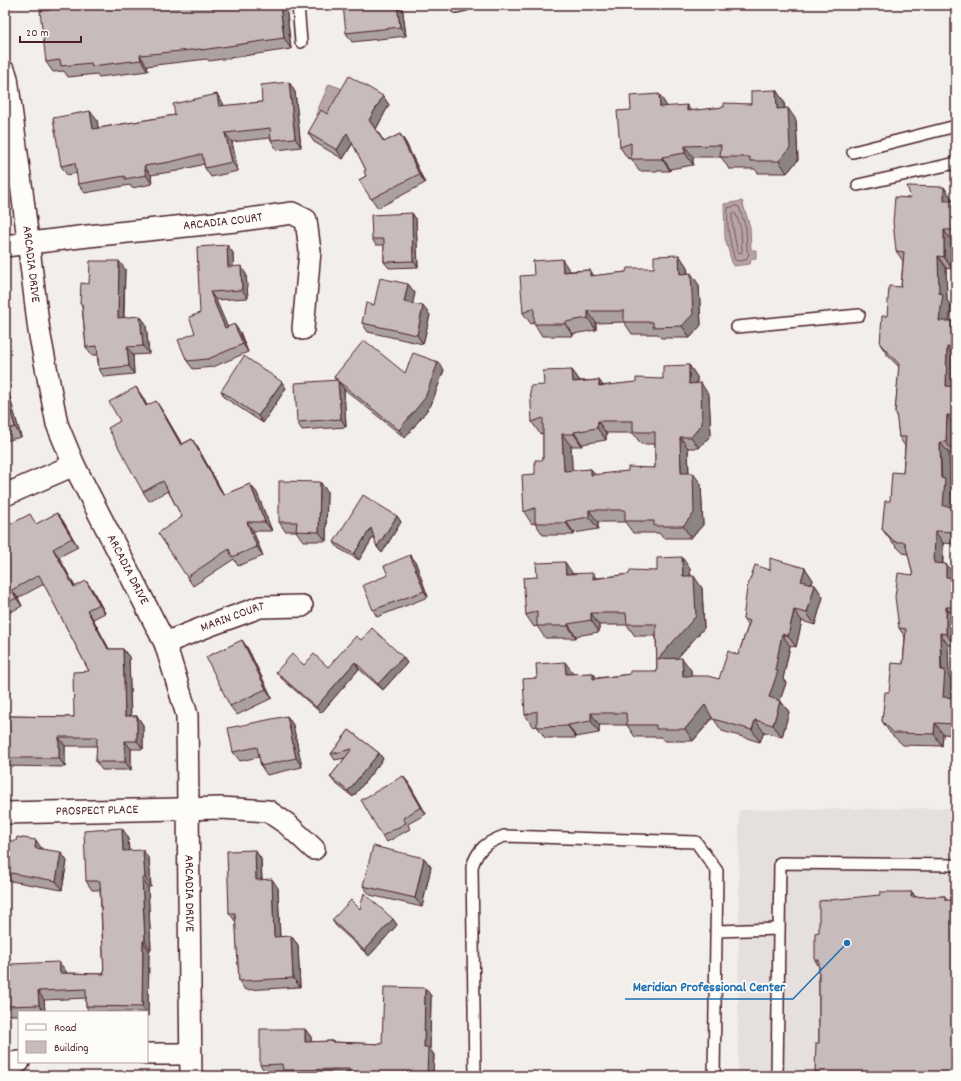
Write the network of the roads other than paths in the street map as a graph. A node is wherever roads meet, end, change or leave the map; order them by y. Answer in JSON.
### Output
{"nodes":[{"id":1,"x":298,"y":5,"type":"edge"},
{"id":2,"x":456,"y":5,"type":"edge"},
{"id":3,"x":465,"y":5,"type":"edge"},
{"id":4,"x":301,"y":42,"type":"dead end"},
{"id":5,"x":5,"y":72,"type":"edge"},
{"id":6,"x":956,"y":126,"type":"edge"},
{"id":7,"x":853,"y":152,"type":"dead end"},
{"id":8,"x":956,"y":163,"type":"edge"},
{"id":9,"x":858,"y":185,"type":"dead end"},
{"id":10,"x":28,"y":243,"type":"junction"},
{"id":11,"x":5,"y":246,"type":"edge"},
{"id":12,"x":859,"y":316,"type":"dead end"},
{"id":13,"x":737,"y":327,"type":"dead end"},
{"id":14,"x":303,"y":329,"type":"dead end"},
{"id":15,"x":74,"y":465,"type":"junction"},
{"id":16,"x":5,"y":495,"type":"edge"},
{"id":17,"x":302,"y":606,"type":"dead end"},
{"id":18,"x":166,"y":643,"type":"junction"},
{"id":19,"x":189,"y":809,"type":"junction"},
{"id":20,"x":5,"y":813,"type":"edge"},
{"id":21,"x":314,"y":849,"type":"dead end"},
{"id":22,"x":956,"y":865,"type":"edge"},
{"id":23,"x":779,"y":929,"type":"junction"},
{"id":24,"x":717,"y":931,"type":"junction"},
{"id":25,"x":148,"y":1054,"type":"edge"},
{"id":26,"x":190,"y":1054,"type":"junction"},
{"id":27,"x":18,"y":1062,"type":"edge"},
{"id":28,"x":5,"y":1064,"type":"edge"},
{"id":29,"x":191,"y":1076,"type":"edge"},
{"id":30,"x":475,"y":1076,"type":"edge"},
{"id":31,"x":714,"y":1076,"type":"edge"},
{"id":32,"x":777,"y":1076,"type":"edge"}],
"edges":[{"from":1,"to":4,"type":"lane"},
{"from":2,"to":3,"type":"lane"},
{"from":5,"to":10,"type":"street","name":"ARCADIA DRIVE"},
{"from":6,"to":7,"type":"lane"},
{"from":8,"to":9,"type":"lane"},
{"from":10,"to":11,"type":"street"},
{"from":10,"to":14,"type":"street","name":"ARCADIA COURT"},
{"from":10,"to":15,"type":"street","name":"ARCADIA DRIVE"},
{"from":12,"to":13,"type":"lane"},
{"from":15,"to":16,"type":"street"},
{"from":15,"to":18,"type":"street","name":"ARCADIA DRIVE"},
{"from":17,"to":18,"type":"street","name":"MARIN COURT"},
{"from":18,"to":19,"type":"street","name":"ARCADIA DRIVE"},
{"from":19,"to":20,"type":"street","name":"PROSPECT PLACE"},
{"from":19,"to":21,"type":"street","name":"PROSPECT PLACE"},
{"from":19,"to":26,"type":"street","name":"ARCADIA DRIVE"},
{"from":22,"to":23,"type":"lane"},
{"from":23,"to":24,"type":"lane"},
{"from":23,"to":32,"type":"lane"},
{"from":24,"to":30,"type":"lane"},
{"from":24,"to":31,"type":"lane"},
{"from":25,"to":26,"type":"street"},
{"from":26,"to":29,"type":"street","name":"ARCADIA DRIVE"},
{"from":27,"to":28,"type":"street"}]}
